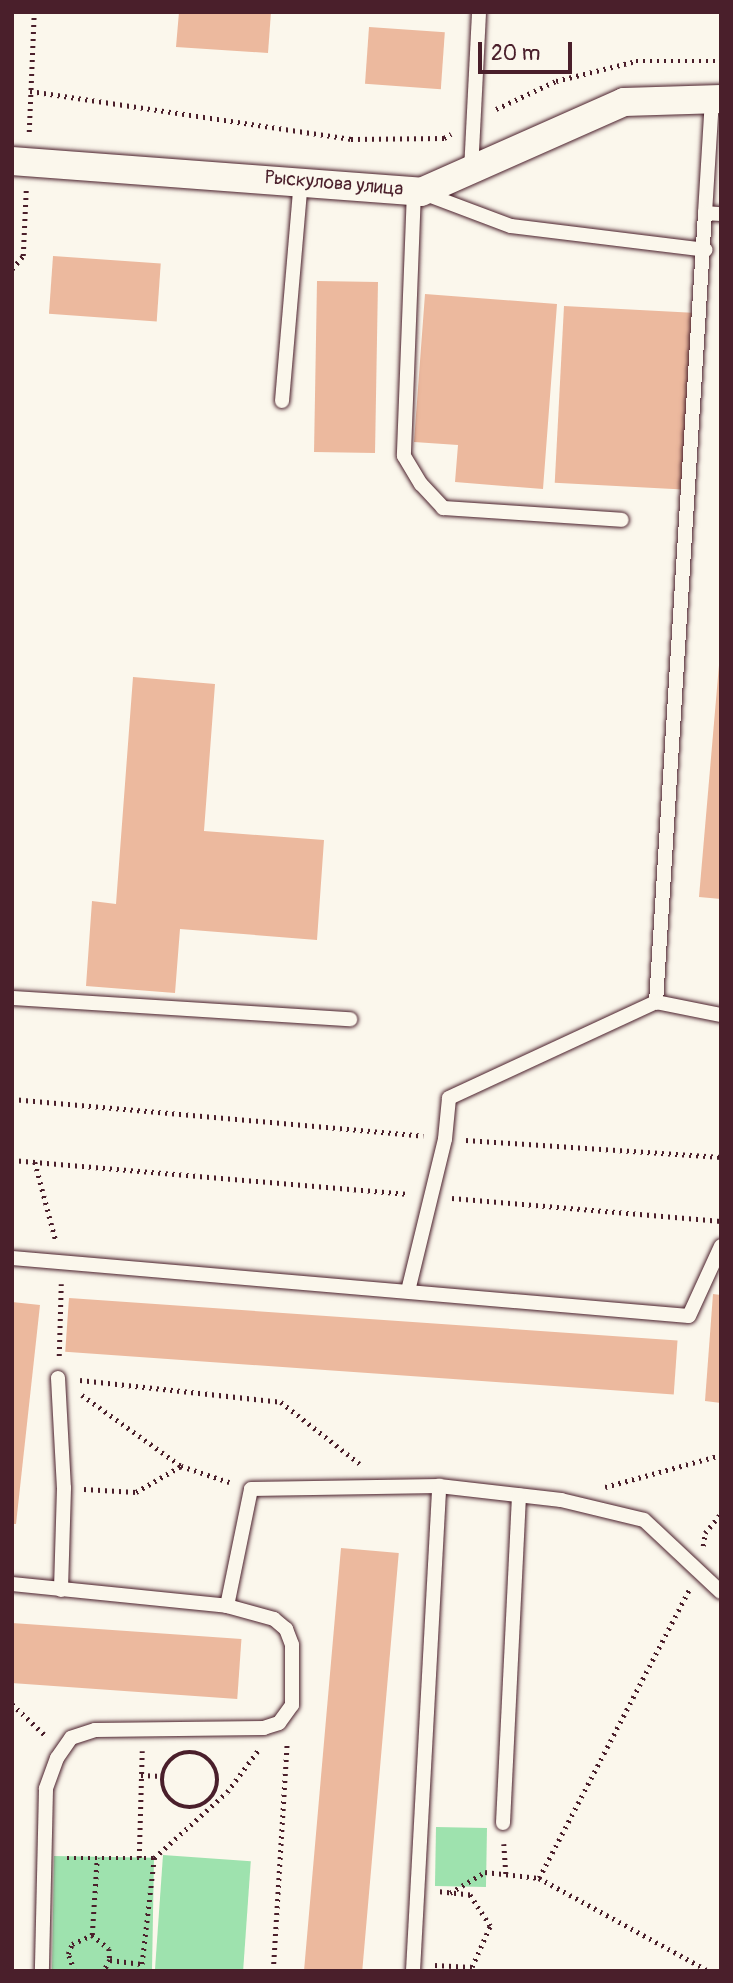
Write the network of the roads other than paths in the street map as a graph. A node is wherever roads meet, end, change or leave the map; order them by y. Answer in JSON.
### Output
{"nodes":[{"id":1,"x":480,"y":12,"type":"edge"},
{"id":2,"x":716,"y":99,"type":"edge"},
{"id":3,"x":12,"y":161,"type":"edge"},
{"id":4,"x":471,"y":171,"type":"junction"},
{"id":5,"x":301,"y":180,"type":"junction"},
{"id":6,"x":418,"y":192,"type":"junction"},
{"id":7,"x":705,"y":213,"type":"junction"},
{"id":8,"x":721,"y":214,"type":"edge"},
{"id":9,"x":706,"y":250,"type":"junction"},
{"id":10,"x":282,"y":401,"type":"dead end"},
{"id":11,"x":622,"y":520,"type":"dead end"},
{"id":12,"x":12,"y":998,"type":"edge"},
{"id":13,"x":656,"y":1002,"type":"junction"},
{"id":14,"x":721,"y":1015,"type":"edge"},
{"id":15,"x":350,"y":1019,"type":"dead end"},
{"id":16,"x":721,"y":1246,"type":"edge"},
{"id":17,"x":12,"y":1258,"type":"edge"},
{"id":18,"x":408,"y":1291,"type":"junction"},
{"id":19,"x":58,"y":1378,"type":"road end"},
{"id":20,"x":439,"y":1486,"type":"junction"},
{"id":21,"x":519,"y":1495,"type":"junction"},
{"id":22,"x":12,"y":1584,"type":"edge"},
{"id":23,"x":61,"y":1590,"type":"junction"},
{"id":24,"x":721,"y":1592,"type":"edge"},
{"id":25,"x":227,"y":1606,"type":"junction"},
{"id":26,"x":503,"y":1823,"type":"road end"},
{"id":27,"x":413,"y":1968,"type":"edge"},
{"id":28,"x":41,"y":1971,"type":"edge"}],
"edges":[{"from":1,"to":4,"type":"lane"},
{"from":2,"to":4,"type":"street","name":"Рыскулова улица"},
{"from":2,"to":7,"type":"lane"},
{"from":3,"to":5,"type":"street","name":"Рыскулова улица"},
{"from":4,"to":6,"type":"street","name":"Рыскулова улица"},
{"from":5,"to":6,"type":"street","name":"Рыскулова улица"},
{"from":5,"to":10,"type":"lane"},
{"from":6,"to":9,"type":"lane"},
{"from":6,"to":11,"type":"lane"},
{"from":7,"to":8,"type":"lane"},
{"from":7,"to":9,"type":"lane"},
{"from":9,"to":13,"type":"lane"},
{"from":12,"to":15,"type":"lane"},
{"from":13,"to":14,"type":"lane"},
{"from":13,"to":18,"type":"lane"},
{"from":16,"to":18,"type":"lane"},
{"from":17,"to":18,"type":"lane"},
{"from":19,"to":23,"type":"lane"},
{"from":20,"to":21,"type":"lane"},
{"from":20,"to":25,"type":"lane"},
{"from":20,"to":27,"type":"lane"},
{"from":21,"to":24,"type":"lane"},
{"from":21,"to":26,"type":"lane"},
{"from":22,"to":23,"type":"lane"},
{"from":23,"to":25,"type":"lane"},
{"from":25,"to":28,"type":"lane"}]}
